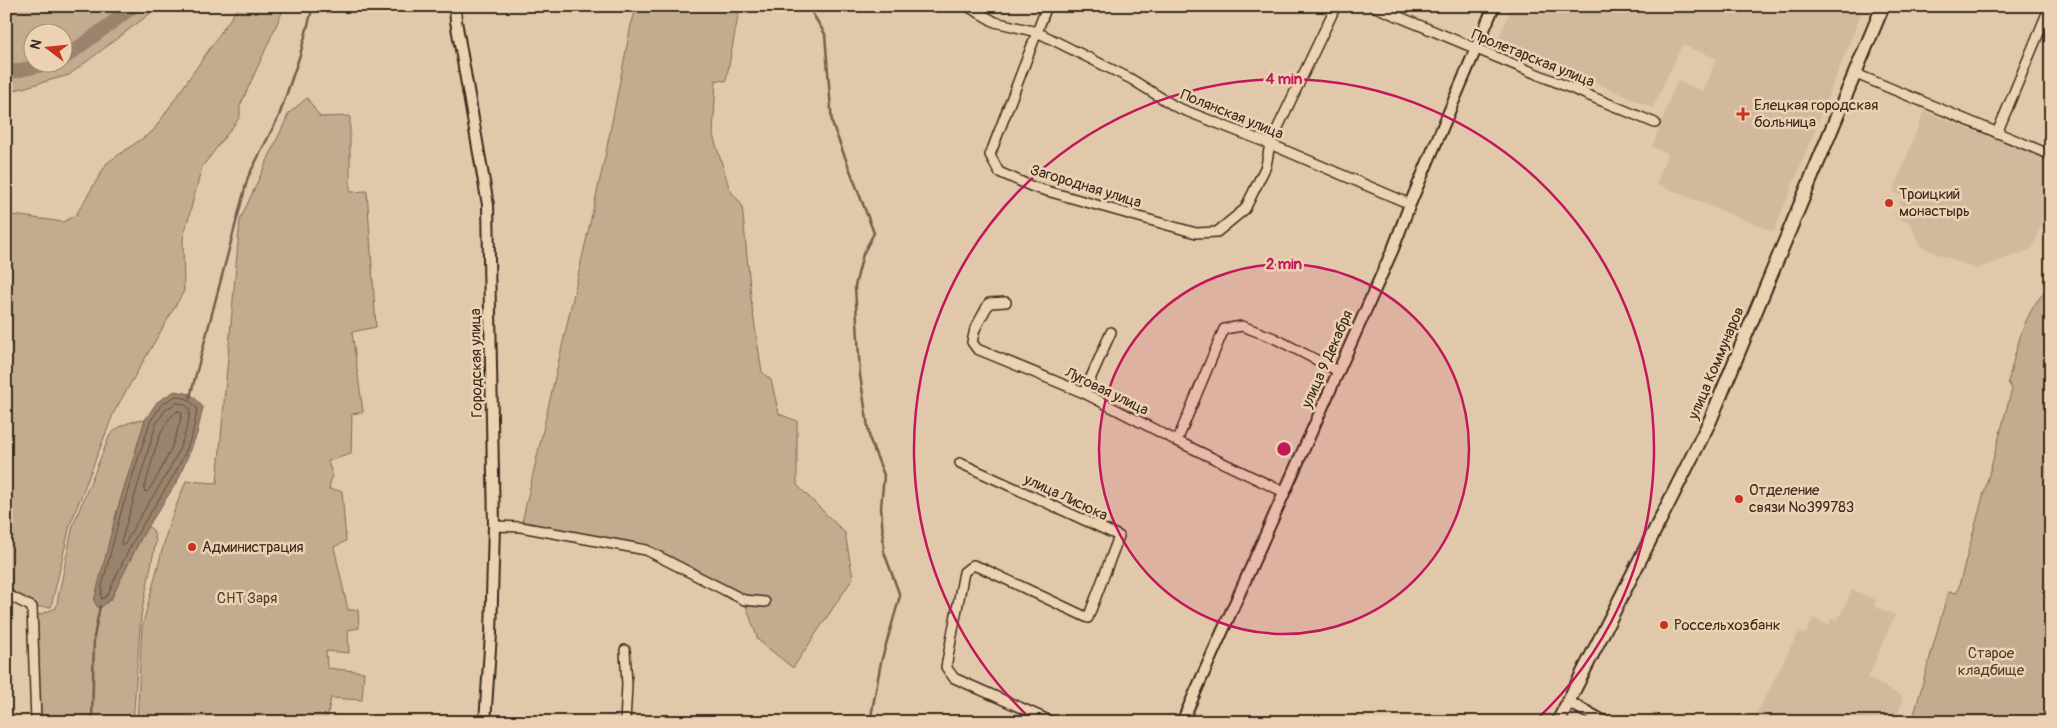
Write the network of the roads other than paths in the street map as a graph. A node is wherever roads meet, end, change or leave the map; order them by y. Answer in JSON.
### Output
{"nodes":[{"id":1,"x":455,"y":6,"type":"edge"},
{"id":2,"x":967,"y":6,"type":"edge"},
{"id":3,"x":1047,"y":6,"type":"edge"},
{"id":4,"x":1336,"y":6,"type":"edge"},
{"id":5,"x":1372,"y":6,"type":"edge"},
{"id":6,"x":1494,"y":6,"type":"edge"},
{"id":7,"x":1883,"y":6,"type":"edge"},
{"id":8,"x":2050,"y":6,"type":"edge"},
{"id":9,"x":1037,"y":32,"type":"junction"},
{"id":10,"x":1475,"y":50,"type":"junction"},
{"id":11,"x":1856,"y":74,"type":"junction"},
{"id":12,"x":1655,"y":123,"type":"dead end"},
{"id":13,"x":1997,"y":134,"type":"junction"},
{"id":14,"x":1270,"y":144,"type":"junction"},
{"id":15,"x":2051,"y":155,"type":"edge"},
{"id":16,"x":1410,"y":204,"type":"junction"},
{"id":17,"x":1006,"y":302,"type":"dead end"},
{"id":18,"x":1111,"y":332,"type":"dead end"},
{"id":19,"x":1338,"y":371,"type":"junction"},
{"id":20,"x":1084,"y":394,"type":"junction"},
{"id":21,"x":1177,"y":442,"type":"junction"},
{"id":22,"x":960,"y":463,"type":"dead end"},
{"id":23,"x":1284,"y":492,"type":"junction"},
{"id":24,"x":494,"y":526,"type":"junction"},
{"id":25,"x":6,"y":594,"type":"edge"},
{"id":26,"x":765,"y":602,"type":"dead end"},
{"id":27,"x":625,"y":650,"type":"dead end"},
{"id":28,"x":1567,"y":701,"type":"junction"},
{"id":29,"x":36,"y":722,"type":"edge"},
{"id":30,"x":485,"y":722,"type":"edge"},
{"id":31,"x":625,"y":722,"type":"edge"},
{"id":32,"x":1053,"y":722,"type":"edge"},
{"id":33,"x":1182,"y":722,"type":"edge"},
{"id":34,"x":1558,"y":722,"type":"edge"},
{"id":35,"x":1605,"y":722,"type":"edge"}],
"edges":[{"from":1,"to":24,"type":"street","name":"Городская улица"},
{"from":2,"to":9,"type":"street","name":"Полянская улица"},
{"from":3,"to":9,"type":"street","name":"Загородная улица"},
{"from":4,"to":14,"type":"street"},
{"from":5,"to":10,"type":"street","name":"Пролетарская улица"},
{"from":6,"to":10,"type":"street","name":"улица 9 Декабря"},
{"from":7,"to":11,"type":"main road","name":"улица Коммунаров"},
{"from":8,"to":13,"type":"street"},
{"from":9,"to":14,"type":"street","name":"Полянская улица"},
{"from":9,"to":14,"type":"street","name":"Загородная улица"},
{"from":10,"to":12,"type":"street","name":"Пролетарская улица"},
{"from":10,"to":16,"type":"street","name":"улица 9 Декабря"},
{"from":11,"to":13,"type":"street"},
{"from":11,"to":28,"type":"main road","name":"улица Коммунаров"},
{"from":13,"to":15,"type":"street"},
{"from":14,"to":16,"type":"street","name":"Полянская улица"},
{"from":16,"to":19,"type":"street","name":"улица 9 Декабря"},
{"from":17,"to":20,"type":"street","name":"Луговая улица"},
{"from":18,"to":20,"type":"street"},
{"from":19,"to":21,"type":"street"},
{"from":19,"to":23,"type":"street","name":"улица 9 Декабря"},
{"from":20,"to":21,"type":"street","name":"Луговая улица"},
{"from":21,"to":23,"type":"street","name":"Луговая улица"},
{"from":22,"to":32,"type":"street","name":"улица Лисюка"},
{"from":23,"to":33,"type":"street","name":"улица 9 Декабря"},
{"from":24,"to":26,"type":"street"},
{"from":24,"to":30,"type":"street","name":"Городская улица"},
{"from":25,"to":29,"type":"street"},
{"from":27,"to":31,"type":"street"},
{"from":28,"to":34,"type":"main road","name":"улица Коммунаров"},
{"from":28,"to":35,"type":"street"}]}
